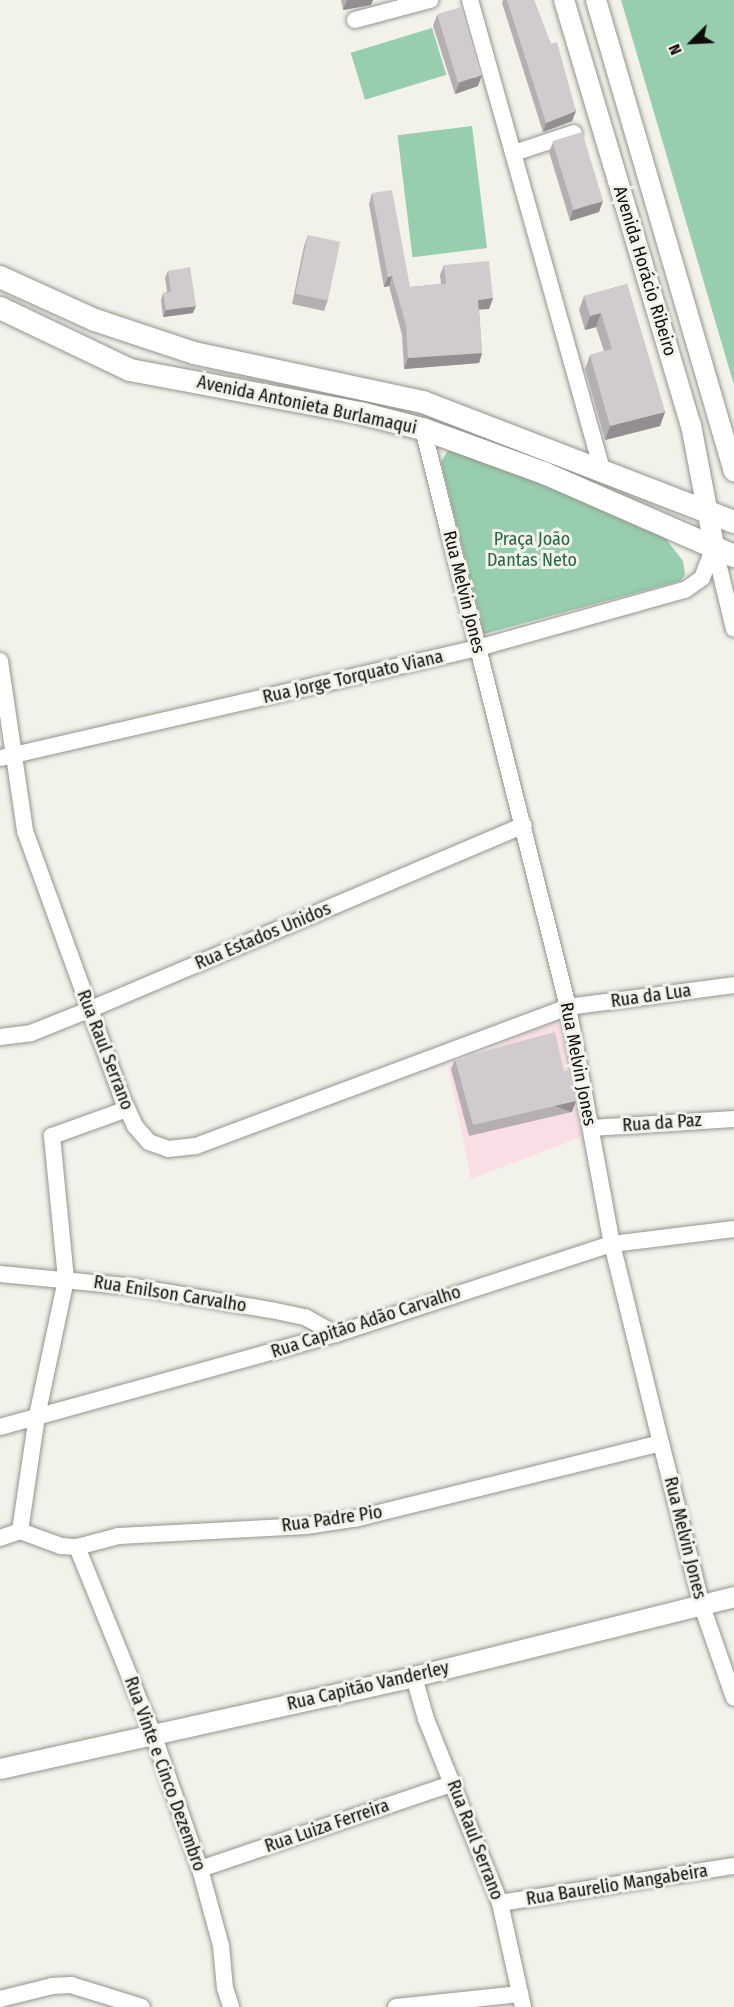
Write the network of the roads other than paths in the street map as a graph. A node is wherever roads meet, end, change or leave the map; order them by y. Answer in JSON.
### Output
{"nodes":[{"id":1,"x":430,"y":0,"type":"edge"},
{"id":2,"x":470,"y":0,"type":"edge"},
{"id":3,"x":564,"y":0,"type":"edge"},
{"id":4,"x":596,"y":0,"type":"edge"},
{"id":5,"x":356,"y":20,"type":"dead end"},
{"id":6,"x":574,"y":134,"type":"edge"},
{"id":7,"x":514,"y":153,"type":"junction"},
{"id":8,"x":0,"y":277,"type":"edge"},
{"id":9,"x":0,"y":308,"type":"edge"},
{"id":10,"x":227,"y":360,"type":"junction"},
{"id":11,"x":278,"y":370,"type":"junction"},
{"id":12,"x":220,"y":387,"type":"junction"},
{"id":13,"x":274,"y":397,"type":"junction"},
{"id":14,"x":423,"y":429,"type":"junction"},
{"id":15,"x":602,"y":469,"type":"junction"},
{"id":16,"x":734,"y":471,"type":"edge"},
{"id":17,"x":705,"y":509,"type":"junction"},
{"id":18,"x":734,"y":522,"type":"edge"},
{"id":19,"x":724,"y":551,"type":"edge"},
{"id":20,"x":734,"y":628,"type":"edge"},
{"id":21,"x":478,"y":648,"type":"junction"},
{"id":22,"x":0,"y":661,"type":"edge"},
{"id":23,"x":6,"y":757,"type":"edge"},
{"id":24,"x":524,"y":825,"type":"junction"},
{"id":25,"x":734,"y":985,"type":"edge"},
{"id":26,"x":568,"y":1007,"type":"junction"},
{"id":27,"x":91,"y":1009,"type":"junction"},
{"id":28,"x":0,"y":1037,"type":"edge"},
{"id":29,"x":127,"y":1108,"type":"junction"},
{"id":30,"x":734,"y":1119,"type":"edge"},
{"id":31,"x":591,"y":1128,"type":"junction"},
{"id":32,"x":734,"y":1229,"type":"edge"},
{"id":33,"x":612,"y":1244,"type":"junction"},
{"id":34,"x":0,"y":1274,"type":"edge"},
{"id":35,"x":66,"y":1279,"type":"junction"},
{"id":36,"x":336,"y":1334,"type":"junction"},
{"id":37,"x":37,"y":1416,"type":"junction"},
{"id":38,"x":0,"y":1427,"type":"edge"},
{"id":39,"x":661,"y":1443,"type":"junction"},
{"id":40,"x":20,"y":1531,"type":"junction"},
{"id":41,"x":0,"y":1538,"type":"edge"},
{"id":42,"x":76,"y":1547,"type":"junction"},
{"id":43,"x":734,"y":1598,"type":"edge"},
{"id":44,"x":702,"y":1605,"type":"junction"},
{"id":45,"x":414,"y":1677,"type":"junction"},
{"id":46,"x":734,"y":1698,"type":"edge"},
{"id":47,"x":153,"y":1734,"type":"junction"},
{"id":48,"x":0,"y":1770,"type":"edge"},
{"id":49,"x":454,"y":1783,"type":"junction"},
{"id":50,"x":734,"y":1866,"type":"edge"},
{"id":51,"x":200,"y":1869,"type":"junction"},
{"id":52,"x":500,"y":1903,"type":"junction"},
{"id":53,"x":0,"y":1999,"type":"edge"},
{"id":54,"x":522,"y":2000,"type":"edge"},
{"id":55,"x":142,"y":2007,"type":"edge"},
{"id":56,"x":231,"y":2007,"type":"edge"},
{"id":57,"x":396,"y":2007,"type":"edge"}],
"edges":[{"from":1,"to":5,"type":"street"},
{"from":2,"to":7,"type":"street"},
{"from":3,"to":17,"type":"street","name":"Avenida Horácio Ribeiro"},
{"from":4,"to":16,"type":"street","name":"Avenida Horácio Ribeiro"},
{"from":6,"to":7,"type":"street"},
{"from":7,"to":15,"type":"street"},
{"from":8,"to":10,"type":"main road","name":"Avenida Antonieta Burlamaqui"},
{"from":9,"to":12,"type":"main road","name":"Avenida Antonieta Burlamaqui"},
{"from":10,"to":11,"type":"main road","name":"Avenida Antonieta Burlamaqui"},
{"from":10,"to":12,"type":"main road"},
{"from":11,"to":13,"type":"main road"},
{"from":11,"to":15,"type":"main road","name":"Avenida Antonieta Burlamaqui"},
{"from":12,"to":13,"type":"main road","name":"Avenida Antonieta Burlamaqui"},
{"from":13,"to":14,"type":"main road","name":"Avenida Antonieta Burlamaqui"},
{"from":14,"to":19,"type":"main road","name":"Avenida Antonieta Burlamaqui"},
{"from":14,"to":21,"type":"street","name":"Rua Melvin Jones"},
{"from":15,"to":17,"type":"main road","name":"Avenida Antonieta Burlamaqui"},
{"from":17,"to":18,"type":"main road","name":"Avenida Antonieta Burlamaqui"},
{"from":17,"to":19,"type":"street","name":"Avenida Horácio Ribeiro"},
{"from":19,"to":20,"type":"street"},
{"from":19,"to":21,"type":"street","name":"Rua Jorge Torquato Viana"},
{"from":21,"to":23,"type":"street","name":"Rua Jorge Torquato Viana"},
{"from":21,"to":24,"type":"street","name":"Rua Melvin Jones"},
{"from":22,"to":23,"type":"street","name":"Rua Raul Serrano"},
{"from":23,"to":27,"type":"street","name":"Rua Raul Serrano"},
{"from":24,"to":26,"type":"street","name":"Rua Melvin Jones"},
{"from":24,"to":27,"type":"street","name":"Rua Estados Unidos"},
{"from":25,"to":26,"type":"street","name":"Rua da Lua"},
{"from":26,"to":29,"type":"street","name":"Rua Raul Serrano"},
{"from":26,"to":31,"type":"street","name":"Rua Melvin Jones"},
{"from":27,"to":28,"type":"street","name":"Rua Estados Unidos"},
{"from":27,"to":29,"type":"street","name":"Rua Raul Serrano"},
{"from":29,"to":35,"type":"street"},
{"from":30,"to":31,"type":"street","name":"Rua da Paz"},
{"from":31,"to":33,"type":"street","name":"Rua Melvin Jones"},
{"from":32,"to":33,"type":"street","name":"Rua Capitão Adão Carvalho"},
{"from":33,"to":36,"type":"street","name":"Rua Capitão Adão Carvalho"},
{"from":33,"to":39,"type":"street","name":"Rua Melvin Jones"},
{"from":34,"to":35,"type":"street","name":"Rua Enilson Carvalho"},
{"from":35,"to":36,"type":"street","name":"Rua Enilson Carvalho"},
{"from":35,"to":37,"type":"street"},
{"from":36,"to":37,"type":"street","name":"Rua Capitão Adão Carvalho"},
{"from":37,"to":38,"type":"street","name":"Rua Capitão Adão Carvalho"},
{"from":37,"to":40,"type":"street"},
{"from":39,"to":42,"type":"street","name":"Rua Padre Pio"},
{"from":39,"to":44,"type":"street","name":"Rua Melvin Jones"},
{"from":40,"to":41,"type":"street"},
{"from":40,"to":42,"type":"street","name":"Rua Padre Pio"},
{"from":42,"to":47,"type":"street","name":"Rua Vinte e Cinco Dezembro"},
{"from":43,"to":44,"type":"street","name":"Rua Capitão Vanderley"},
{"from":44,"to":45,"type":"street","name":"Rua Capitão Vanderley"},
{"from":44,"to":46,"type":"street","name":"Rua Melvin Jones"},
{"from":45,"to":47,"type":"street","name":"Rua Capitão Vanderley"},
{"from":45,"to":49,"type":"street","name":"Rua Raul Serrano"},
{"from":47,"to":48,"type":"street","name":"Rua Capitão Vanderley"},
{"from":47,"to":51,"type":"street","name":"Rua Vinte e Cinco Dezembro"},
{"from":49,"to":51,"type":"street","name":"Rua Luiza Ferreira"},
{"from":49,"to":52,"type":"street","name":"Rua Raul Serrano"},
{"from":50,"to":52,"type":"street","name":"Rua Baurelio Mangabeira"},
{"from":51,"to":56,"type":"street","name":"Rua Vinte e Cinco Dezembro"},
{"from":52,"to":54,"type":"street","name":"Rua Raul Serrano"},
{"from":53,"to":55,"type":"street"},
{"from":54,"to":57,"type":"street"}]}
